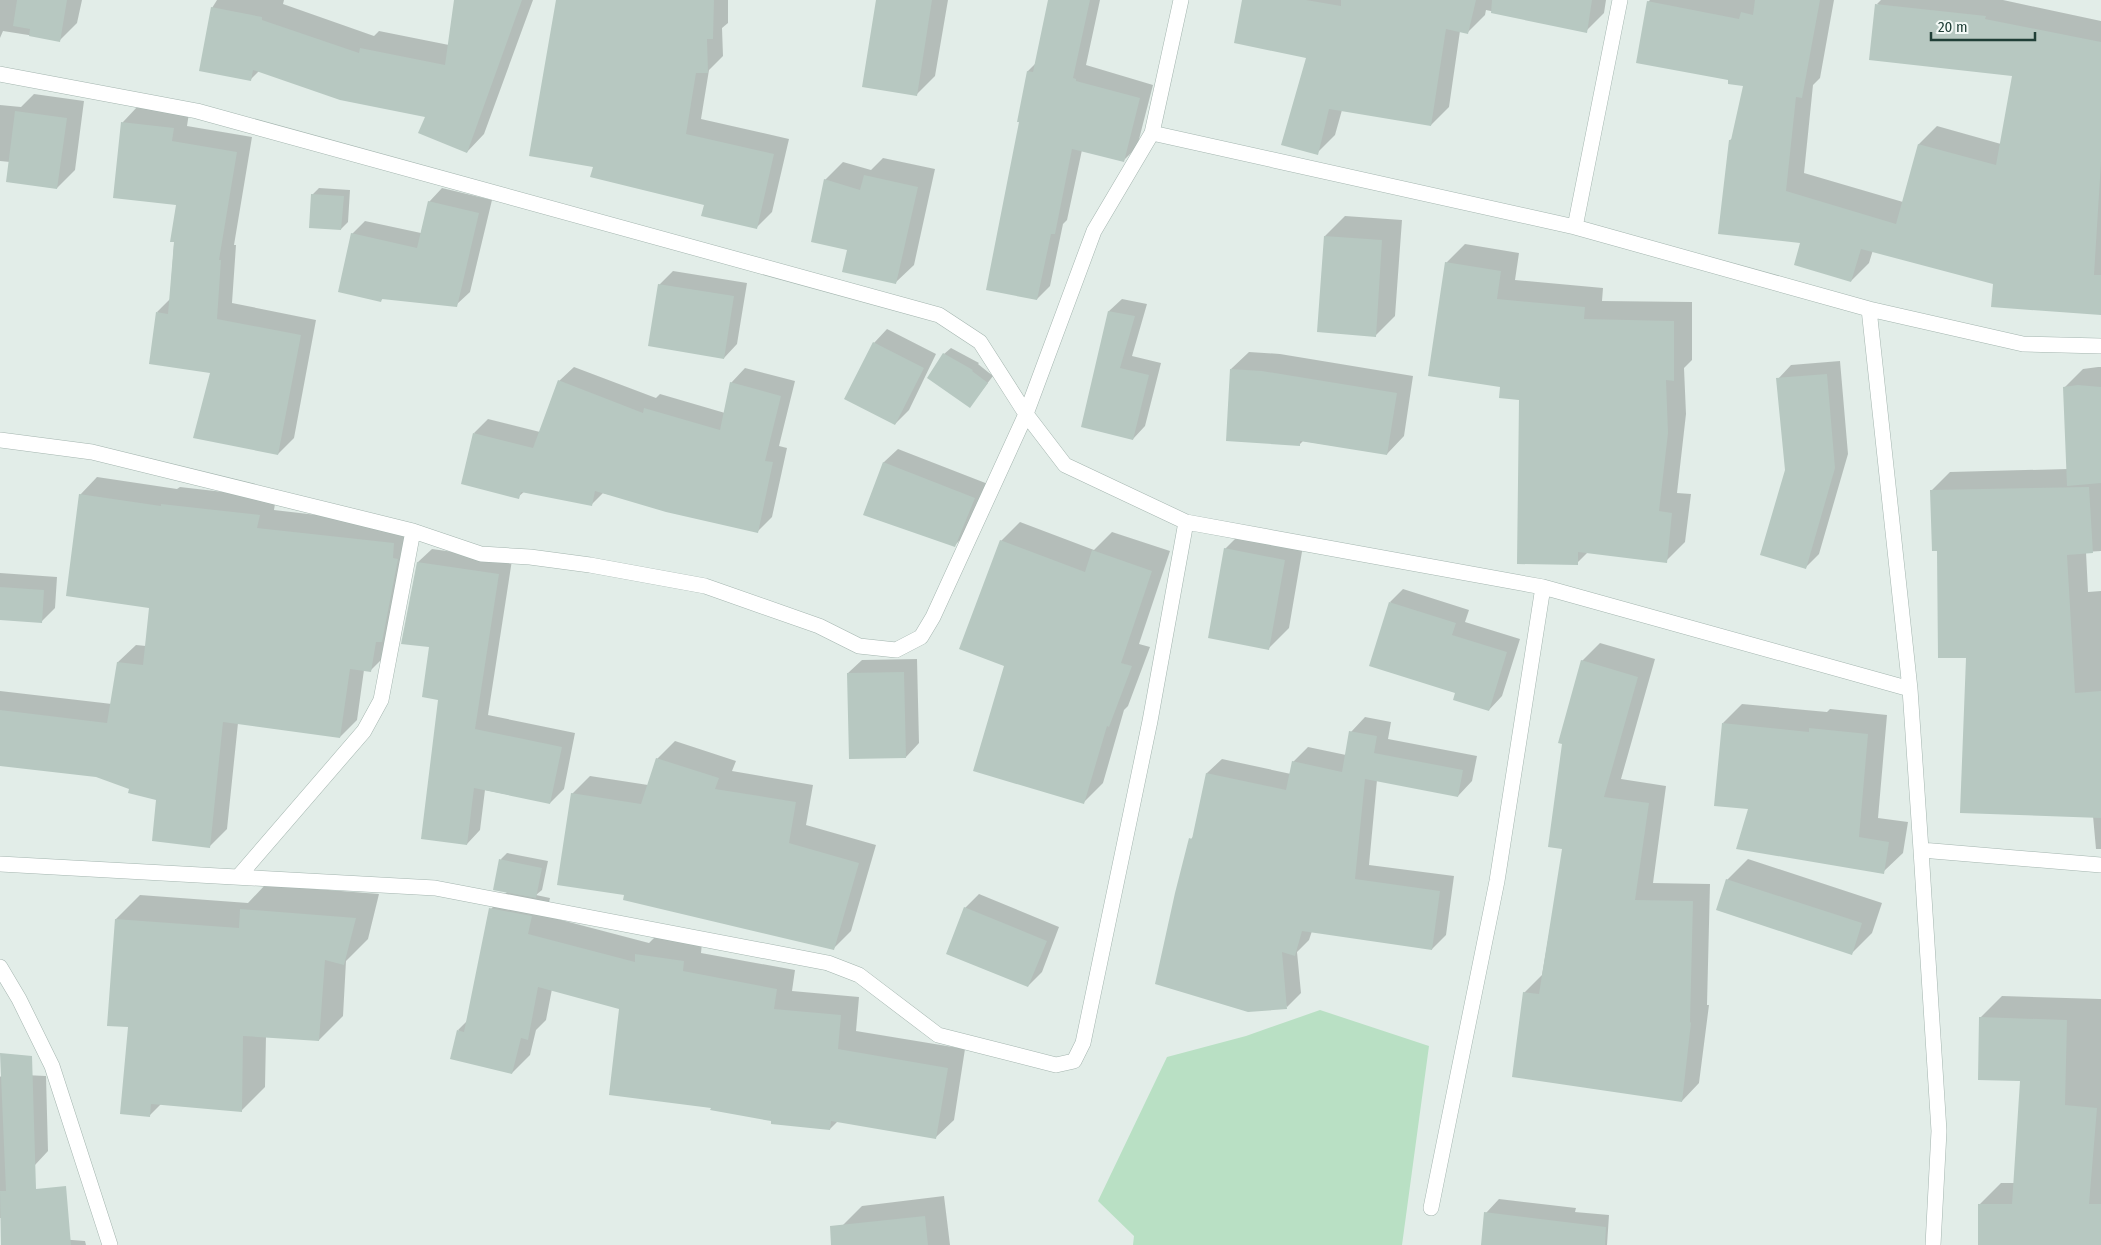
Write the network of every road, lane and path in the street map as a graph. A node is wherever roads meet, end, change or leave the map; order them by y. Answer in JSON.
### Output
{"nodes":[{"id":1,"x":1181,"y":0,"type":"edge"},
{"id":2,"x":1620,"y":0,"type":"edge"},
{"id":3,"x":0,"y":74,"type":"edge"},
{"id":4,"x":1152,"y":133,"type":"junction"},
{"id":5,"x":1575,"y":227,"type":"junction"},
{"id":6,"x":1869,"y":308,"type":"junction"},
{"id":7,"x":2101,"y":346,"type":"edge"},
{"id":8,"x":1026,"y":414,"type":"junction"},
{"id":9,"x":0,"y":440,"type":"edge"},
{"id":10,"x":1186,"y":522,"type":"junction"},
{"id":11,"x":413,"y":531,"type":"junction"},
{"id":12,"x":1543,"y":587,"type":"junction"},
{"id":13,"x":1910,"y":689,"type":"junction"},
{"id":14,"x":1921,"y":850,"type":"junction"},
{"id":15,"x":0,"y":864,"type":"edge"},
{"id":16,"x":2101,"y":865,"type":"edge"},
{"id":17,"x":239,"y":876,"type":"junction"},
{"id":18,"x":0,"y":967,"type":"edge"},
{"id":19,"x":1431,"y":1208,"type":"dead end"},
{"id":20,"x":110,"y":1245,"type":"edge"},
{"id":21,"x":1933,"y":1245,"type":"edge"}],
"edges":[{"from":1,"to":4,"type":"street"},
{"from":2,"to":5,"type":"street"},
{"from":3,"to":8,"type":"street"},
{"from":4,"to":5,"type":"street"},
{"from":4,"to":8,"type":"street"},
{"from":5,"to":6,"type":"street"},
{"from":6,"to":7,"type":"street"},
{"from":6,"to":13,"type":"street"},
{"from":8,"to":10,"type":"street"},
{"from":8,"to":11,"type":"street"},
{"from":9,"to":11,"type":"street"},
{"from":10,"to":12,"type":"street"},
{"from":10,"to":17,"type":"street"},
{"from":11,"to":17,"type":"street"},
{"from":12,"to":13,"type":"street"},
{"from":12,"to":19,"type":"street"},
{"from":13,"to":14,"type":"street"},
{"from":14,"to":16,"type":"street"},
{"from":14,"to":21,"type":"street"},
{"from":15,"to":17,"type":"street"},
{"from":18,"to":20,"type":"street"}]}
